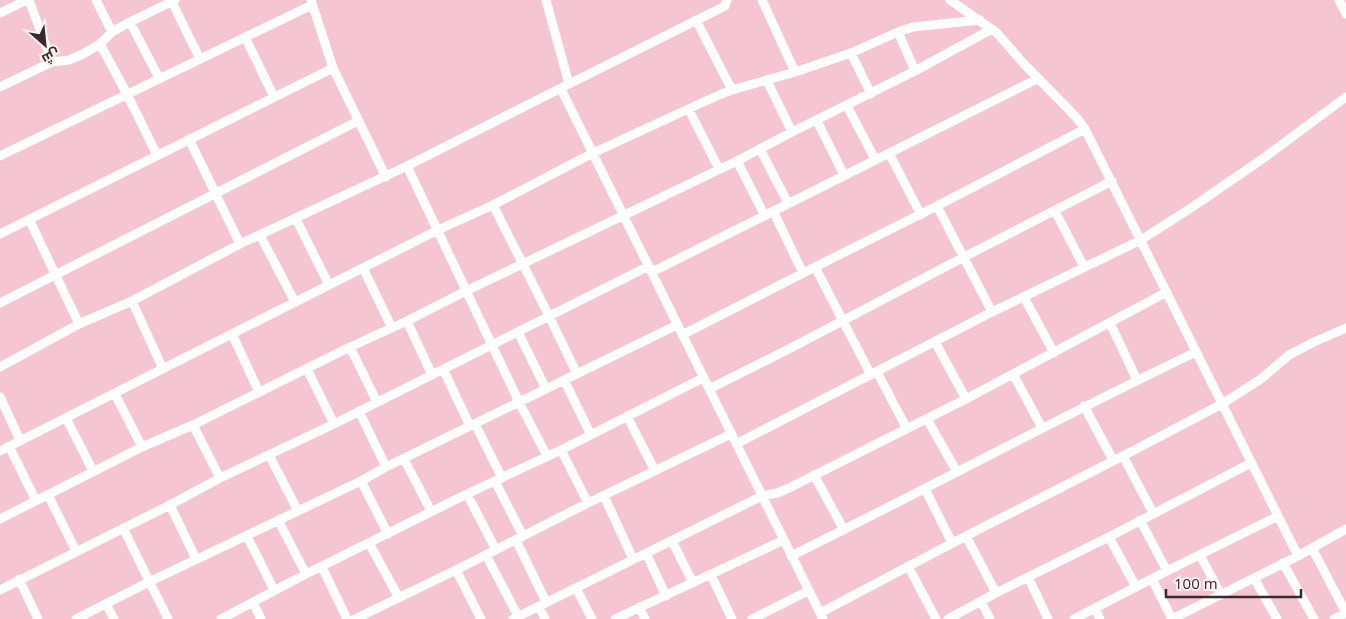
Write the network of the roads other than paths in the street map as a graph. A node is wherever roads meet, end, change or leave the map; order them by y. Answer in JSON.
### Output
{"nodes":[{"id":1,"x":28,"y":0,"type":"edge"},
{"id":2,"x":96,"y":0,"type":"edge"},
{"id":3,"x":546,"y":0,"type":"edge"},
{"id":4,"x":737,"y":0,"type":"edge"},
{"id":5,"x":762,"y":0,"type":"edge"},
{"id":6,"x":950,"y":0,"type":"edge"},
{"id":7,"x":1339,"y":0,"type":"edge"},
{"id":8,"x":174,"y":1,"type":"edge"},
{"id":9,"x":311,"y":2,"type":"edge"},
{"id":10,"x":726,"y":3,"type":"edge"},
{"id":11,"x":0,"y":13,"type":"edge"},
{"id":12,"x":1346,"y":14,"type":"edge"},
{"id":13,"x":696,"y":20,"type":"junction"},
{"id":14,"x":980,"y":20,"type":"junction"},
{"id":15,"x":130,"y":22,"type":"junction"},
{"id":16,"x":992,"y":29,"type":"junction"},
{"id":17,"x":112,"y":32,"type":"junction"},
{"id":18,"x":898,"y":32,"type":"junction"},
{"id":19,"x":245,"y":37,"type":"junction"},
{"id":20,"x":100,"y":44,"type":"junction"},
{"id":21,"x":851,"y":52,"type":"junction"},
{"id":22,"x":200,"y":59,"type":"junction"},
{"id":23,"x":52,"y":62,"type":"junction"},
{"id":24,"x":332,"y":68,"type":"junction"},
{"id":25,"x":916,"y":71,"type":"junction"},
{"id":26,"x":795,"y":72,"type":"junction"},
{"id":27,"x":159,"y":78,"type":"junction"},
{"id":28,"x":1037,"y":79,"type":"junction"},
{"id":29,"x":767,"y":81,"type":"junction"},
{"id":30,"x":565,"y":86,"type":"junction"},
{"id":31,"x":0,"y":87,"type":"edge"},
{"id":32,"x":732,"y":90,"type":"junction"},
{"id":33,"x":128,"y":94,"type":"junction"},
{"id":34,"x":870,"y":94,"type":"junction"},
{"id":35,"x":274,"y":97,"type":"junction"},
{"id":36,"x":1346,"y":97,"type":"edge"},
{"id":37,"x":847,"y":106,"type":"junction"},
{"id":38,"x":689,"y":110,"type":"junction"},
{"id":39,"x":817,"y":120,"type":"junction"},
{"id":40,"x":358,"y":121,"type":"junction"},
{"id":41,"x":1085,"y":129,"type":"junction"},
{"id":42,"x":792,"y":132,"type":"junction"},
{"id":43,"x":189,"y":139,"type":"junction"},
{"id":44,"x":760,"y":149,"type":"junction"},
{"id":45,"x":593,"y":153,"type":"junction"},
{"id":46,"x":889,"y":153,"type":"junction"},
{"id":47,"x":157,"y":155,"type":"junction"},
{"id":48,"x":0,"y":156,"type":"edge"},
{"id":49,"x":875,"y":160,"type":"junction"},
{"id":50,"x":737,"y":162,"type":"junction"},
{"id":51,"x":407,"y":166,"type":"junction"},
{"id":52,"x":718,"y":169,"type":"junction"},
{"id":53,"x":844,"y":175,"type":"junction"},
{"id":54,"x":386,"y":177,"type":"junction"},
{"id":55,"x":1112,"y":181,"type":"junction"},
{"id":56,"x":215,"y":193,"type":"junction"},
{"id":57,"x":788,"y":203,"type":"junction"},
{"id":58,"x":492,"y":205,"type":"junction"},
{"id":59,"x":937,"y":206,"type":"junction"},
{"id":60,"x":1055,"y":211,"type":"junction"},
{"id":61,"x":769,"y":213,"type":"junction"},
{"id":62,"x":623,"y":215,"type":"junction"},
{"id":63,"x":921,"y":215,"type":"junction"},
{"id":64,"x":29,"y":219,"type":"junction"},
{"id":65,"x":296,"y":219,"type":"junction"},
{"id":66,"x":438,"y":230,"type":"junction"},
{"id":67,"x":0,"y":234,"type":"edge"},
{"id":68,"x":260,"y":235,"type":"junction"},
{"id":69,"x":1141,"y":240,"type":"junction"},
{"id":70,"x":240,"y":244,"type":"junction"},
{"id":71,"x":964,"y":257,"type":"junction"},
{"id":72,"x":523,"y":264,"type":"junction"},
{"id":73,"x":815,"y":266,"type":"junction"},
{"id":74,"x":1084,"y":267,"type":"junction"},
{"id":75,"x":363,"y":268,"type":"junction"},
{"id":76,"x":651,"y":269,"type":"junction"},
{"id":77,"x":803,"y":273,"type":"junction"},
{"id":78,"x":56,"y":275,"type":"junction"},
{"id":79,"x":329,"y":285,"type":"junction"},
{"id":80,"x":466,"y":291,"type":"junction"},
{"id":81,"x":1167,"y":292,"type":"junction"},
{"id":82,"x":1024,"y":296,"type":"junction"},
{"id":83,"x":132,"y":301,"type":"junction"},
{"id":84,"x":0,"y":302,"type":"edge"},
{"id":85,"x":295,"y":302,"type":"junction"},
{"id":86,"x":992,"y":312,"type":"junction"},
{"id":87,"x":549,"y":316,"type":"junction"},
{"id":88,"x":843,"y":320,"type":"junction"},
{"id":89,"x":407,"y":321,"type":"junction"},
{"id":90,"x":1110,"y":323,"type":"junction"},
{"id":91,"x":79,"y":324,"type":"junction"},
{"id":92,"x":678,"y":325,"type":"junction"},
{"id":93,"x":392,"y":328,"type":"junction"},
{"id":94,"x":1346,"y":328,"type":"edge"},
{"id":95,"x":518,"y":332,"type":"junction"},
{"id":96,"x":232,"y":334,"type":"junction"},
{"id":97,"x":682,"y":335,"type":"junction"},
{"id":98,"x":935,"y":342,"type":"junction"},
{"id":99,"x":492,"y":344,"type":"junction"},
{"id":100,"x":350,"y":347,"type":"junction"},
{"id":101,"x":1054,"y":352,"type":"junction"},
{"id":102,"x":1196,"y":352,"type":"junction"},
{"id":103,"x":0,"y":367,"type":"edge"},
{"id":104,"x":163,"y":369,"type":"junction"},
{"id":105,"x":307,"y":369,"type":"junction"},
{"id":106,"x":443,"y":369,"type":"junction"},
{"id":107,"x":577,"y":374,"type":"junction"},
{"id":108,"x":874,"y":374,"type":"junction"},
{"id":109,"x":1013,"y":374,"type":"junction"},
{"id":110,"x":432,"y":375,"type":"junction"},
{"id":111,"x":703,"y":378,"type":"junction"},
{"id":112,"x":564,"y":380,"type":"junction"},
{"id":113,"x":1137,"y":380,"type":"junction"},
{"id":114,"x":546,"y":389,"type":"junction"},
{"id":115,"x":709,"y":389,"type":"junction"},
{"id":116,"x":259,"y":392,"type":"junction"},
{"id":117,"x":115,"y":394,"type":"junction"},
{"id":118,"x":0,"y":397,"type":"edge"},
{"id":119,"x":966,"y":399,"type":"junction"},
{"id":120,"x":377,"y":402,"type":"junction"},
{"id":121,"x":519,"y":402,"type":"junction"},
{"id":122,"x":1222,"y":404,"type":"junction"},
{"id":123,"x":1084,"y":406,"type":"junction"},
{"id":124,"x":359,"y":411,"type":"junction"},
{"id":125,"x":627,"y":416,"type":"junction"},
{"id":126,"x":66,"y":418,"type":"junction"},
{"id":127,"x":927,"y":419,"type":"junction"},
{"id":128,"x":334,"y":424,"type":"junction"},
{"id":129,"x":193,"y":425,"type":"junction"},
{"id":130,"x":473,"y":425,"type":"junction"},
{"id":131,"x":1042,"y":428,"type":"junction"},
{"id":132,"x":907,"y":429,"type":"junction"},
{"id":133,"x":731,"y":434,"type":"junction"},
{"id":134,"x":591,"y":435,"type":"junction"},
{"id":135,"x":20,"y":440,"type":"junction"},
{"id":136,"x":736,"y":444,"type":"junction"},
{"id":137,"x":9,"y":446,"type":"junction"},
{"id":138,"x":142,"y":447,"type":"junction"},
{"id":139,"x":0,"y":450,"type":"edge"},
{"id":140,"x":561,"y":450,"type":"junction"},
{"id":141,"x":269,"y":455,"type":"junction"},
{"id":142,"x":547,"y":456,"type":"junction"},
{"id":143,"x":1123,"y":456,"type":"junction"},
{"id":144,"x":404,"y":459,"type":"junction"},
{"id":145,"x":1113,"y":460,"type":"junction"},
{"id":146,"x":1251,"y":463,"type":"junction"},
{"id":147,"x":386,"y":467,"type":"junction"},
{"id":148,"x":93,"y":471,"type":"junction"},
{"id":149,"x":655,"y":471,"type":"junction"},
{"id":150,"x":957,"y":472,"type":"junction"},
{"id":151,"x":814,"y":475,"type":"junction"},
{"id":152,"x":220,"y":478,"type":"junction"},
{"id":153,"x":498,"y":480,"type":"junction"},
{"id":154,"x":361,"y":481,"type":"junction"},
{"id":155,"x":925,"y":489,"type":"junction"},
{"id":156,"x":467,"y":494,"type":"junction"},
{"id":157,"x":48,"y":495,"type":"junction"},
{"id":158,"x":604,"y":496,"type":"junction"},
{"id":159,"x":762,"y":496,"type":"junction"},
{"id":160,"x":36,"y":501,"type":"junction"},
{"id":161,"x":588,"y":503,"type":"junction"},
{"id":162,"x":170,"y":505,"type":"junction"},
{"id":163,"x":298,"y":511,"type":"junction"},
{"id":164,"x":431,"y":512,"type":"junction"},
{"id":165,"x":1152,"y":513,"type":"junction"},
{"id":166,"x":1278,"y":516,"type":"junction"},
{"id":167,"x":0,"y":519,"type":"edge"},
{"id":168,"x":278,"y":520,"type":"junction"},
{"id":169,"x":1140,"y":520,"type":"junction"},
{"id":170,"x":123,"y":528,"type":"junction"},
{"id":171,"x":1346,"y":529,"type":"edge"},
{"id":172,"x":844,"y":530,"type":"junction"},
{"id":173,"x":388,"y":534,"type":"junction"},
{"id":174,"x":247,"y":536,"type":"junction"},
{"id":175,"x":966,"y":536,"type":"junction"},
{"id":176,"x":1109,"y":537,"type":"junction"},
{"id":177,"x":519,"y":538,"type":"junction"},
{"id":178,"x":784,"y":540,"type":"junction"},
{"id":179,"x":672,"y":541,"type":"junction"},
{"id":180,"x":369,"y":543,"type":"junction"},
{"id":181,"x":952,"y":543,"type":"junction"},
{"id":182,"x":1312,"y":548,"type":"junction"},
{"id":183,"x":496,"y":550,"type":"junction"},
{"id":184,"x":76,"y":551,"type":"junction"},
{"id":185,"x":646,"y":553,"type":"junction"},
{"id":186,"x":486,"y":555,"type":"junction"},
{"id":187,"x":1200,"y":555,"type":"junction"},
{"id":188,"x":791,"y":556,"type":"junction"},
{"id":189,"x":1298,"y":556,"type":"junction"},
{"id":190,"x":196,"y":559,"type":"junction"},
{"id":191,"x":633,"y":559,"type":"junction"},
{"id":192,"x":1284,"y":563,"type":"junction"},
{"id":193,"x":908,"y":566,"type":"junction"},
{"id":194,"x":322,"y":567,"type":"junction"},
{"id":195,"x":456,"y":570,"type":"junction"},
{"id":196,"x":1168,"y":571,"type":"junction"},
{"id":197,"x":306,"y":574,"type":"junction"},
{"id":198,"x":711,"y":575,"type":"junction"},
{"id":199,"x":1028,"y":577,"type":"junction"},
{"id":200,"x":1254,"y":578,"type":"junction"},
{"id":201,"x":19,"y":579,"type":"junction"},
{"id":202,"x":1152,"y":579,"type":"junction"},
{"id":203,"x":149,"y":582,"type":"junction"},
{"id":204,"x":693,"y":583,"type":"junction"},
{"id":205,"x":1136,"y":587,"type":"junction"},
{"id":206,"x":576,"y":588,"type":"junction"},
{"id":207,"x":0,"y":590,"type":"edge"},
{"id":208,"x":274,"y":590,"type":"junction"},
{"id":209,"x":808,"y":591,"type":"junction"},
{"id":210,"x":996,"y":593,"type":"junction"},
{"id":211,"x":1221,"y":595,"type":"junction"},
{"id":212,"x":666,"y":596,"type":"junction"},
{"id":213,"x":399,"y":598,"type":"junction"},
{"id":214,"x":981,"y":601,"type":"junction"},
{"id":215,"x":253,"y":602,"type":"junction"},
{"id":216,"x":106,"y":604,"type":"junction"},
{"id":217,"x":543,"y":604,"type":"junction"},
{"id":218,"x":639,"y":607,"type":"junction"},
{"id":219,"x":1095,"y":608,"type":"junction"},
{"id":220,"x":821,"y":616,"type":"edge"},
{"id":221,"x":224,"y":618,"type":"edge"},
{"id":222,"x":515,"y":618,"type":"edge"},
{"id":223,"x":38,"y":619,"type":"edge"},
{"id":224,"x":76,"y":619,"type":"edge"},
{"id":225,"x":114,"y":619,"type":"edge"},
{"id":226,"x":168,"y":619,"type":"edge"},
{"id":227,"x":261,"y":619,"type":"edge"},
{"id":228,"x":347,"y":619,"type":"edge"},
{"id":229,"x":355,"y":619,"type":"edge"},
{"id":230,"x":481,"y":619,"type":"edge"},
{"id":231,"x":545,"y":619,"type":"edge"},
{"id":232,"x":592,"y":619,"type":"edge"},
{"id":233,"x":615,"y":619,"type":"edge"},
{"id":234,"x":645,"y":619,"type":"edge"},
{"id":235,"x":732,"y":619,"type":"edge"},
{"id":236,"x":752,"y":619,"type":"edge"},
{"id":237,"x":936,"y":619,"type":"edge"},
{"id":238,"x":948,"y":619,"type":"edge"},
{"id":239,"x":990,"y":619,"type":"edge"},
{"id":240,"x":1048,"y":619,"type":"edge"},
{"id":241,"x":1074,"y":619,"type":"edge"},
{"id":242,"x":1100,"y":619,"type":"edge"},
{"id":243,"x":1172,"y":619,"type":"edge"},
{"id":244,"x":1277,"y":619,"type":"edge"},
{"id":245,"x":1314,"y":619,"type":"edge"},
{"id":246,"x":1334,"y":619,"type":"edge"}],
"edges":[{"from":1,"to":11,"type":"street"},
{"from":1,"to":23,"type":"street"},
{"from":2,"to":17,"type":"street"},
{"from":3,"to":30,"type":"street"},
{"from":4,"to":10,"type":"street"},
{"from":5,"to":26,"type":"street"},
{"from":6,"to":14,"type":"street"},
{"from":7,"to":12,"type":"street"},
{"from":8,"to":15,"type":"street"},
{"from":8,"to":22,"type":"street"},
{"from":9,"to":19,"type":"street"},
{"from":9,"to":24,"type":"street"},
{"from":10,"to":13,"type":"street"},
{"from":13,"to":30,"type":"street"},
{"from":13,"to":32,"type":"street"},
{"from":14,"to":16,"type":"street"},
{"from":14,"to":18,"type":"street"},
{"from":15,"to":17,"type":"street"},
{"from":15,"to":27,"type":"street"},
{"from":16,"to":25,"type":"street"},
{"from":16,"to":28,"type":"street"},
{"from":17,"to":20,"type":"street"},
{"from":18,"to":21,"type":"street"},
{"from":18,"to":25,"type":"street"},
{"from":19,"to":22,"type":"street"},
{"from":19,"to":35,"type":"street"},
{"from":20,"to":23,"type":"street"},
{"from":20,"to":33,"type":"street"},
{"from":21,"to":26,"type":"street"},
{"from":21,"to":34,"type":"street"},
{"from":22,"to":27,"type":"street"},
{"from":23,"to":31,"type":"street"},
{"from":24,"to":35,"type":"street"},
{"from":24,"to":40,"type":"street"},
{"from":25,"to":34,"type":"street"},
{"from":26,"to":29,"type":"street"},
{"from":27,"to":33,"type":"street"},
{"from":28,"to":41,"type":"street"},
{"from":28,"to":46,"type":"street"},
{"from":29,"to":32,"type":"street"},
{"from":29,"to":42,"type":"street"},
{"from":30,"to":45,"type":"street"},
{"from":30,"to":51,"type":"street"},
{"from":32,"to":38,"type":"street"},
{"from":33,"to":47,"type":"street"},
{"from":33,"to":48,"type":"street"},
{"from":34,"to":37,"type":"street"},
{"from":35,"to":43,"type":"street"},
{"from":36,"to":69,"type":"street"},
{"from":37,"to":39,"type":"street"},
{"from":37,"to":49,"type":"street"},
{"from":38,"to":45,"type":"street"},
{"from":38,"to":52,"type":"street"},
{"from":39,"to":42,"type":"street"},
{"from":39,"to":53,"type":"street"},
{"from":40,"to":54,"type":"street"},
{"from":40,"to":56,"type":"street"},
{"from":41,"to":55,"type":"street"},
{"from":41,"to":59,"type":"street"},
{"from":42,"to":44,"type":"street"},
{"from":43,"to":47,"type":"street"},
{"from":43,"to":56,"type":"street"},
{"from":44,"to":50,"type":"street"},
{"from":44,"to":57,"type":"street"},
{"from":45,"to":58,"type":"street"},
{"from":45,"to":62,"type":"street"},
{"from":46,"to":49,"type":"street"},
{"from":46,"to":63,"type":"street"},
{"from":47,"to":64,"type":"street"},
{"from":49,"to":53,"type":"street"},
{"from":50,"to":52,"type":"street"},
{"from":50,"to":61,"type":"street"},
{"from":51,"to":54,"type":"street"},
{"from":51,"to":66,"type":"street"},
{"from":52,"to":62,"type":"street"},
{"from":53,"to":57,"type":"street"},
{"from":54,"to":65,"type":"street"},
{"from":55,"to":60,"type":"street"},
{"from":55,"to":69,"type":"street"},
{"from":56,"to":70,"type":"street"},
{"from":56,"to":78,"type":"street"},
{"from":57,"to":61,"type":"street"},
{"from":58,"to":66,"type":"street"},
{"from":58,"to":72,"type":"street"},
{"from":59,"to":63,"type":"street"},
{"from":59,"to":71,"type":"street"},
{"from":60,"to":71,"type":"street"},
{"from":60,"to":74,"type":"street"},
{"from":61,"to":76,"type":"street"},
{"from":61,"to":77,"type":"street"},
{"from":62,"to":72,"type":"street"},
{"from":62,"to":76,"type":"street"},
{"from":63,"to":73,"type":"street"},
{"from":64,"to":67,"type":"street"},
{"from":64,"to":78,"type":"street"},
{"from":65,"to":68,"type":"street"},
{"from":65,"to":79,"type":"street"},
{"from":66,"to":75,"type":"street"},
{"from":66,"to":80,"type":"street"},
{"from":68,"to":70,"type":"street"},
{"from":68,"to":85,"type":"street"},
{"from":69,"to":74,"type":"street"},
{"from":69,"to":81,"type":"street"},
{"from":70,"to":83,"type":"street"},
{"from":71,"to":86,"type":"street"},
{"from":71,"to":88,"type":"street"},
{"from":72,"to":80,"type":"street"},
{"from":72,"to":87,"type":"street"},
{"from":73,"to":77,"type":"street"},
{"from":73,"to":88,"type":"street"},
{"from":74,"to":82,"type":"street"},
{"from":75,"to":79,"type":"street"},
{"from":75,"to":93,"type":"street"},
{"from":76,"to":87,"type":"street"},
{"from":76,"to":92,"type":"street"},
{"from":77,"to":97,"type":"street"},
{"from":78,"to":84,"type":"street"},
{"from":78,"to":91,"type":"street"},
{"from":79,"to":85,"type":"street"},
{"from":80,"to":89,"type":"street"},
{"from":80,"to":99,"type":"street"},
{"from":81,"to":90,"type":"street"},
{"from":81,"to":102,"type":"street"},
{"from":82,"to":86,"type":"street"},
{"from":82,"to":101,"type":"street"},
{"from":83,"to":91,"type":"street"},
{"from":83,"to":104,"type":"street"},
{"from":85,"to":96,"type":"street"},
{"from":86,"to":98,"type":"street"},
{"from":87,"to":95,"type":"street"},
{"from":87,"to":107,"type":"street"},
{"from":88,"to":108,"type":"street"},
{"from":88,"to":115,"type":"street"},
{"from":89,"to":93,"type":"street"},
{"from":89,"to":110,"type":"street"},
{"from":90,"to":101,"type":"street"},
{"from":90,"to":113,"type":"street"},
{"from":91,"to":103,"type":"street"},
{"from":92,"to":97,"type":"street"},
{"from":92,"to":107,"type":"street"},
{"from":93,"to":100,"type":"street"},
{"from":94,"to":122,"type":"street"},
{"from":95,"to":99,"type":"street"},
{"from":95,"to":114,"type":"street"},
{"from":96,"to":104,"type":"street"},
{"from":96,"to":116,"type":"street"},
{"from":97,"to":111,"type":"street"},
{"from":98,"to":108,"type":"street"},
{"from":98,"to":119,"type":"street"},
{"from":99,"to":106,"type":"street"},
{"from":99,"to":121,"type":"street"},
{"from":100,"to":105,"type":"street"},
{"from":100,"to":120,"type":"street"},
{"from":101,"to":109,"type":"street"},
{"from":102,"to":113,"type":"street"},
{"from":102,"to":122,"type":"street"},
{"from":104,"to":117,"type":"street"},
{"from":105,"to":116,"type":"street"},
{"from":105,"to":128,"type":"street"},
{"from":106,"to":110,"type":"street"},
{"from":106,"to":130,"type":"street"},
{"from":107,"to":112,"type":"street"},
{"from":108,"to":132,"type":"street"},
{"from":108,"to":136,"type":"street"},
{"from":109,"to":119,"type":"street"},
{"from":109,"to":131,"type":"street"},
{"from":110,"to":120,"type":"street"},
{"from":111,"to":115,"type":"street"},
{"from":111,"to":125,"type":"street"},
{"from":112,"to":114,"type":"street"},
{"from":112,"to":134,"type":"street"},
{"from":113,"to":123,"type":"street"},
{"from":114,"to":121,"type":"street"},
{"from":115,"to":133,"type":"street"},
{"from":116,"to":129,"type":"street"},
{"from":117,"to":126,"type":"street"},
{"from":117,"to":138,"type":"street"},
{"from":118,"to":135,"type":"street"},
{"from":119,"to":127,"type":"street"},
{"from":120,"to":124,"type":"street"},
{"from":121,"to":130,"type":"street"},
{"from":121,"to":142,"type":"street"},
{"from":122,"to":143,"type":"street"},
{"from":122,"to":146,"type":"street"},
{"from":123,"to":131,"type":"street"},
{"from":123,"to":145,"type":"street"},
{"from":124,"to":128,"type":"street"},
{"from":124,"to":147,"type":"street"},
{"from":125,"to":134,"type":"street"},
{"from":125,"to":149,"type":"street"},
{"from":126,"to":135,"type":"street"},
{"from":126,"to":148,"type":"street"},
{"from":127,"to":132,"type":"street"},
{"from":127,"to":150,"type":"street"},
{"from":128,"to":141,"type":"street"},
{"from":129,"to":138,"type":"street"},
{"from":129,"to":152,"type":"street"},
{"from":130,"to":144,"type":"street"},
{"from":130,"to":153,"type":"street"},
{"from":131,"to":150,"type":"street"},
{"from":132,"to":151,"type":"street"},
{"from":133,"to":136,"type":"street"},
{"from":133,"to":149,"type":"street"},
{"from":134,"to":140,"type":"street"},
{"from":135,"to":137,"type":"street"},
{"from":136,"to":159,"type":"street"},
{"from":137,"to":139,"type":"street"},
{"from":137,"to":160,"type":"street"},
{"from":138,"to":148,"type":"street"},
{"from":140,"to":142,"type":"street"},
{"from":140,"to":161,"type":"street"},
{"from":141,"to":152,"type":"street"},
{"from":141,"to":163,"type":"street"},
{"from":142,"to":153,"type":"street"},
{"from":143,"to":145,"type":"street"},
{"from":143,"to":165,"type":"street"},
{"from":144,"to":147,"type":"street"},
{"from":144,"to":164,"type":"street"},
{"from":145,"to":175,"type":"street"},
{"from":146,"to":165,"type":"street"},
{"from":146,"to":166,"type":"street"},
{"from":147,"to":154,"type":"street"},
{"from":148,"to":157,"type":"street"},
{"from":149,"to":158,"type":"street"},
{"from":150,"to":155,"type":"street"},
{"from":151,"to":159,"type":"street"},
{"from":151,"to":172,"type":"street"},
{"from":152,"to":162,"type":"street"},
{"from":153,"to":156,"type":"street"},
{"from":153,"to":177,"type":"street"},
{"from":154,"to":163,"type":"street"},
{"from":154,"to":173,"type":"street"},
{"from":155,"to":172,"type":"street"},
{"from":155,"to":181,"type":"street"},
{"from":156,"to":164,"type":"street"},
{"from":156,"to":183,"type":"street"},
{"from":157,"to":160,"type":"street"},
{"from":157,"to":184,"type":"street"},
{"from":158,"to":161,"type":"street"},
{"from":158,"to":191,"type":"street"},
{"from":159,"to":178,"type":"street"},
{"from":159,"to":179,"type":"street"},
{"from":160,"to":167,"type":"street"},
{"from":161,"to":177,"type":"street"},
{"from":162,"to":170,"type":"street"},
{"from":162,"to":190,"type":"street"},
{"from":163,"to":168,"type":"street"},
{"from":164,"to":173,"type":"street"},
{"from":165,"to":169,"type":"street"},
{"from":166,"to":187,"type":"street"},
{"from":166,"to":189,"type":"street"},
{"from":168,"to":174,"type":"street"},
{"from":168,"to":197,"type":"street"},
{"from":169,"to":176,"type":"street"},
{"from":169,"to":196,"type":"street"},
{"from":170,"to":184,"type":"street"},
{"from":170,"to":203,"type":"street"},
{"from":171,"to":182,"type":"street"},
{"from":172,"to":188,"type":"street"},
{"from":173,"to":180,"type":"street"},
{"from":174,"to":190,"type":"street"},
{"from":174,"to":208,"type":"street"},
{"from":175,"to":181,"type":"street"},
{"from":175,"to":210,"type":"street"},
{"from":176,"to":199,"type":"street"},
{"from":176,"to":205,"type":"street"},
{"from":177,"to":183,"type":"street"},
{"from":177,"to":217,"type":"street"},
{"from":178,"to":188,"type":"street"},
{"from":178,"to":198,"type":"street"},
{"from":179,"to":185,"type":"street"},
{"from":179,"to":204,"type":"street"},
{"from":180,"to":194,"type":"street"},
{"from":180,"to":213,"type":"street"},
{"from":181,"to":193,"type":"street"},
{"from":182,"to":189,"type":"street"},
{"from":182,"to":246,"type":"street"},
{"from":183,"to":186,"type":"street"},
{"from":184,"to":201,"type":"street"},
{"from":185,"to":191,"type":"street"},
{"from":185,"to":212,"type":"street"},
{"from":186,"to":195,"type":"street"},
{"from":186,"to":222,"type":"street"},
{"from":187,"to":196,"type":"street"},
{"from":187,"to":211,"type":"street"},
{"from":188,"to":209,"type":"street"},
{"from":189,"to":192,"type":"street"},
{"from":190,"to":203,"type":"street"},
{"from":191,"to":206,"type":"street"},
{"from":192,"to":200,"type":"street"},
{"from":192,"to":245,"type":"street"},
{"from":193,"to":220,"type":"street"},
{"from":193,"to":237,"type":"street"},
{"from":194,"to":197,"type":"street"},
{"from":194,"to":228,"type":"street"},
{"from":195,"to":213,"type":"street"},
{"from":195,"to":230,"type":"street"},
{"from":196,"to":202,"type":"street"},
{"from":197,"to":208,"type":"street"},
{"from":198,"to":204,"type":"street"},
{"from":198,"to":235,"type":"street"},
{"from":199,"to":210,"type":"street"},
{"from":199,"to":240,"type":"street"},
{"from":200,"to":211,"type":"street"},
{"from":200,"to":244,"type":"street"},
{"from":201,"to":207,"type":"street"},
{"from":201,"to":223,"type":"street"},
{"from":202,"to":205,"type":"street"},
{"from":202,"to":243,"type":"street"},
{"from":203,"to":216,"type":"street"},
{"from":203,"to":226,"type":"street"},
{"from":204,"to":212,"type":"street"},
{"from":205,"to":219,"type":"street"},
{"from":206,"to":217,"type":"street"},
{"from":206,"to":232,"type":"street"},
{"from":208,"to":215,"type":"street"},
{"from":209,"to":220,"type":"street"},
{"from":209,"to":236,"type":"street"},
{"from":210,"to":214,"type":"street"},
{"from":211,"to":243,"type":"street"},
{"from":212,"to":218,"type":"street"},
{"from":213,"to":229,"type":"street"},
{"from":214,"to":238,"type":"street"},
{"from":214,"to":239,"type":"street"},
{"from":215,"to":221,"type":"street"},
{"from":215,"to":227,"type":"street"},
{"from":216,"to":224,"type":"street"},
{"from":216,"to":225,"type":"street"},
{"from":217,"to":222,"type":"street"},
{"from":217,"to":231,"type":"street"},
{"from":218,"to":233,"type":"street"},
{"from":218,"to":234,"type":"street"},
{"from":219,"to":241,"type":"street"},
{"from":219,"to":242,"type":"street"}]}
